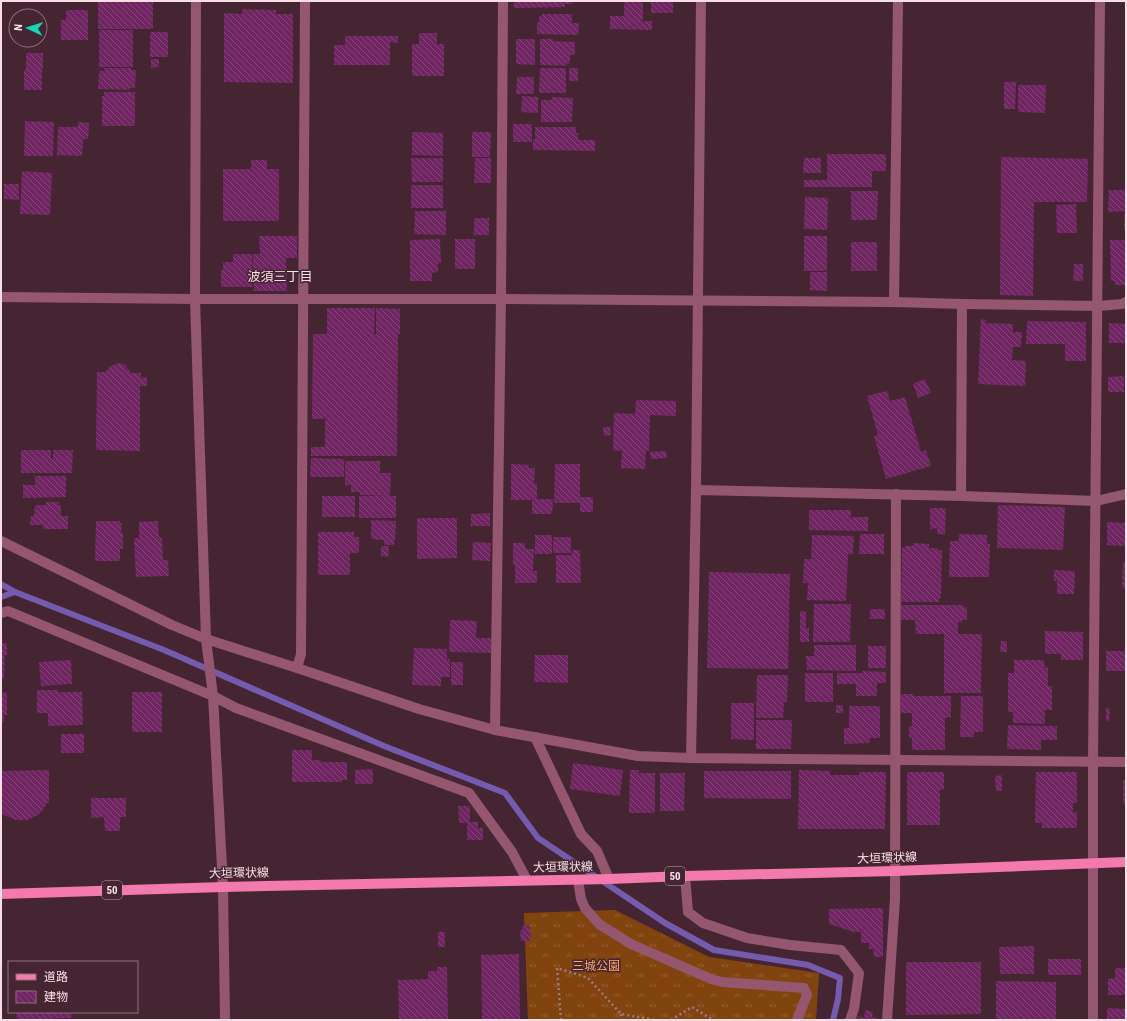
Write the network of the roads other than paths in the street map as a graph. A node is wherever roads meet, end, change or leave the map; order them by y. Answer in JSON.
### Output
{"nodes":[{"id":1,"x":196,"y":1,"type":"edge"},
{"id":2,"x":305,"y":1,"type":"edge"},
{"id":3,"x":503,"y":1,"type":"edge"},
{"id":4,"x":701,"y":1,"type":"edge"},
{"id":5,"x":898,"y":1,"type":"edge"},
{"id":6,"x":1100,"y":1,"type":"edge"},
{"id":7,"x":1,"y":297,"type":"edge"},
{"id":8,"x":195,"y":299,"type":"junction"},
{"id":9,"x":304,"y":299,"type":"junction"},
{"id":10,"x":501,"y":299,"type":"junction"},
{"id":11,"x":699,"y":301,"type":"junction"},
{"id":12,"x":894,"y":302,"type":"junction"},
{"id":13,"x":1126,"y":302,"type":"edge"},
{"id":14,"x":962,"y":304,"type":"junction"},
{"id":15,"x":1098,"y":306,"type":"junction"},
{"id":16,"x":696,"y":490,"type":"junction"},
{"id":17,"x":896,"y":494,"type":"junction"},
{"id":18,"x":1126,"y":494,"type":"edge"},
{"id":19,"x":961,"y":496,"type":"junction"},
{"id":20,"x":1096,"y":500,"type":"junction"},
{"id":21,"x":1,"y":541,"type":"edge"},
{"id":22,"x":3,"y":611,"type":"edge"},
{"id":23,"x":206,"y":639,"type":"junction"},
{"id":24,"x":298,"y":668,"type":"junction"},
{"id":25,"x":213,"y":696,"type":"junction"},
{"id":26,"x":495,"y":730,"type":"junction"},
{"id":27,"x":535,"y":737,"type":"junction"},
{"id":28,"x":691,"y":758,"type":"junction"},
{"id":29,"x":894,"y":759,"type":"junction"},
{"id":30,"x":1093,"y":762,"type":"junction"},
{"id":31,"x":1126,"y":762,"type":"edge"},
{"id":32,"x":1126,"y":862,"type":"edge"},
{"id":33,"x":1093,"y":863,"type":"junction"},
{"id":34,"x":895,"y":871,"type":"junction"},
{"id":35,"x":685,"y":876,"type":"junction"},
{"id":36,"x":609,"y":879,"type":"junction"},
{"id":37,"x":527,"y":880,"type":"junction"},
{"id":38,"x":578,"y":880,"type":"junction"},
{"id":39,"x":223,"y":886,"type":"junction"},
{"id":40,"x":1,"y":894,"type":"edge"},
{"id":41,"x":225,"y":1020,"type":"edge"},
{"id":42,"x":797,"y":1020,"type":"edge"},
{"id":43,"x":850,"y":1020,"type":"edge"},
{"id":44,"x":887,"y":1020,"type":"edge"},
{"id":45,"x":1094,"y":1020,"type":"edge"}],
"edges":[{"from":1,"to":8,"type":"street"},
{"from":2,"to":9,"type":"street"},
{"from":3,"to":10,"type":"street"},
{"from":4,"to":11,"type":"street"},
{"from":5,"to":12,"type":"street"},
{"from":6,"to":15,"type":"street"},
{"from":7,"to":8,"type":"street"},
{"from":8,"to":9,"type":"street"},
{"from":8,"to":23,"type":"street"},
{"from":9,"to":10,"type":"street"},
{"from":9,"to":24,"type":"street"},
{"from":10,"to":11,"type":"street"},
{"from":10,"to":26,"type":"street"},
{"from":11,"to":12,"type":"street"},
{"from":11,"to":16,"type":"street"},
{"from":12,"to":14,"type":"street"},
{"from":13,"to":15,"type":"street"},
{"from":14,"to":15,"type":"street"},
{"from":14,"to":19,"type":"street"},
{"from":15,"to":20,"type":"street"},
{"from":16,"to":17,"type":"street"},
{"from":16,"to":28,"type":"street"},
{"from":17,"to":19,"type":"street"},
{"from":17,"to":29,"type":"street"},
{"from":18,"to":20,"type":"street"},
{"from":19,"to":20,"type":"street"},
{"from":20,"to":30,"type":"street"},
{"from":21,"to":23,"type":"street"},
{"from":22,"to":25,"type":"street"},
{"from":23,"to":24,"type":"street"},
{"from":23,"to":25,"type":"street"},
{"from":24,"to":26,"type":"street"},
{"from":25,"to":37,"type":"street"},
{"from":25,"to":39,"type":"street"},
{"from":26,"to":27,"type":"street"},
{"from":27,"to":28,"type":"street"},
{"from":27,"to":36,"type":"street"},
{"from":28,"to":29,"type":"street"},
{"from":29,"to":30,"type":"street"},
{"from":29,"to":34,"type":"street"},
{"from":30,"to":31,"type":"street"},
{"from":30,"to":33,"type":"street"},
{"from":32,"to":33,"type":"main road","name":"大垣環状線","number":"50"},
{"from":33,"to":34,"type":"main road","name":"大垣環状線","number":"50"},
{"from":33,"to":45,"type":"street"},
{"from":34,"to":35,"type":"main road","name":"大垣環状線","number":"50"},
{"from":34,"to":44,"type":"street"},
{"from":35,"to":36,"type":"main road","name":"大垣環状線","number":"50"},
{"from":35,"to":43,"type":"street"},
{"from":36,"to":38,"type":"main road","name":"大垣環状線","number":"50"},
{"from":37,"to":38,"type":"main road","name":"大垣環状線","number":"50"},
{"from":37,"to":39,"type":"main road","name":"大垣環状線","number":"50"},
{"from":38,"to":42,"type":"street"},
{"from":39,"to":40,"type":"main road","name":"大垣環状線","number":"50"},
{"from":39,"to":41,"type":"street"}]}
